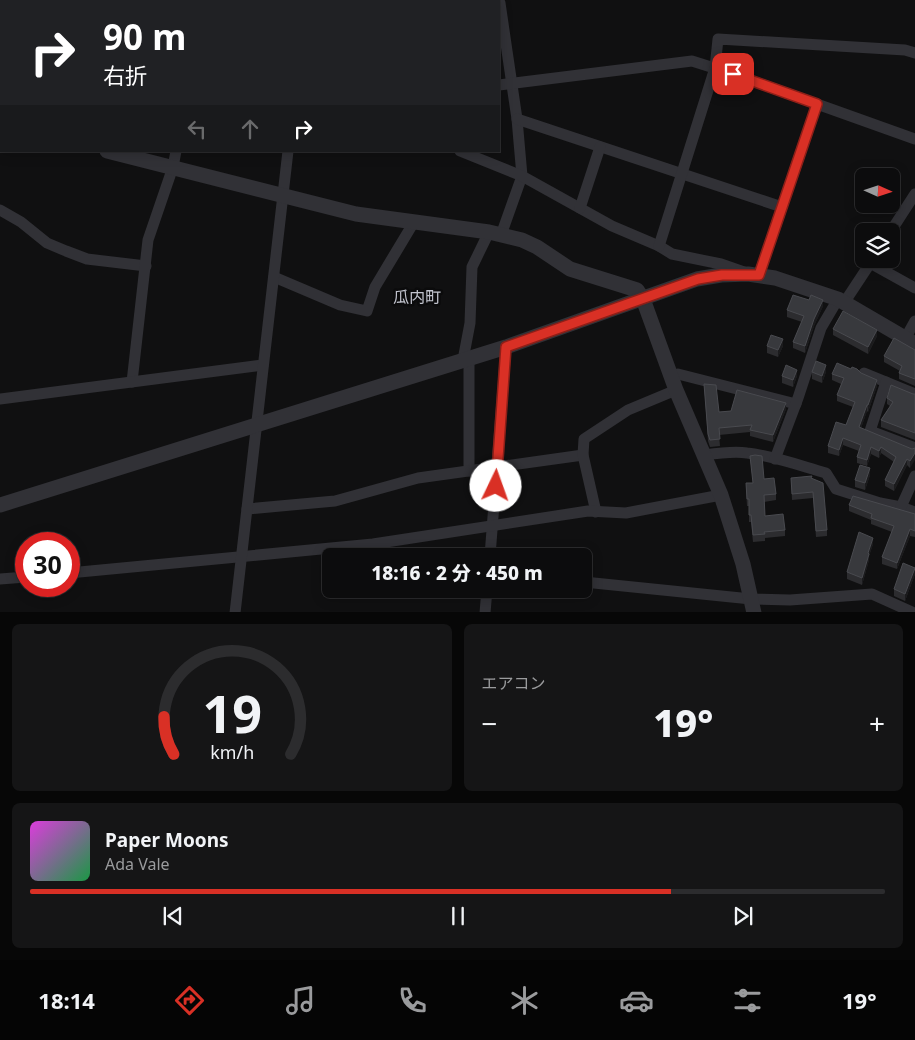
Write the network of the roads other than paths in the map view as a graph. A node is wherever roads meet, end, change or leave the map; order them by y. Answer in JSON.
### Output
{"nodes":[{"id":1,"x":500,"y":3,"type":"dead end"},
{"id":2,"x":915,"y":53,"type":"edge"},
{"id":3,"x":715,"y":68,"type":"junction"},
{"id":4,"x":512,"y":83,"type":"junction"},
{"id":5,"x":500,"y":84,"type":"edge"},
{"id":6,"x":817,"y":104,"type":"junction"},
{"id":7,"x":517,"y":119,"type":"junction"},
{"id":8,"x":915,"y":139,"type":"edge"},
{"id":9,"x":600,"y":147,"type":"junction"},
{"id":10,"x":111,"y":152,"type":"edge"},
{"id":11,"x":176,"y":152,"type":"edge"},
{"id":12,"x":288,"y":152,"type":"edge"},
{"id":13,"x":462,"y":152,"type":"edge"},
{"id":14,"x":173,"y":168,"type":"junction"},
{"id":15,"x":681,"y":174,"type":"junction"},
{"id":16,"x":522,"y":176,"type":"junction"},
{"id":17,"x":283,"y":194,"type":"junction"},
{"id":18,"x":915,"y":194,"type":"edge"},
{"id":19,"x":782,"y":207,"type":"junction"},
{"id":20,"x":580,"y":208,"type":"junction"},
{"id":21,"x":0,"y":210,"type":"edge"},
{"id":22,"x":414,"y":222,"type":"junction"},
{"id":23,"x":896,"y":223,"type":"edge"},
{"id":24,"x":495,"y":234,"type":"junction"},
{"id":25,"x":659,"y":246,"type":"junction"},
{"id":26,"x":146,"y":266,"type":"junction"},
{"id":27,"x":867,"y":268,"type":"edge"},
{"id":28,"x":883,"y":268,"type":"edge"},
{"id":29,"x":753,"y":274,"type":"junction"},
{"id":30,"x":274,"y":277,"type":"junction"},
{"id":31,"x":915,"y":288,"type":"edge"},
{"id":32,"x":643,"y":299,"type":"junction"},
{"id":33,"x":841,"y":301,"type":"junction"},
{"id":34,"x":915,"y":321,"type":"edge"},
{"id":35,"x":910,"y":342,"type":"edge"},
{"id":36,"x":506,"y":347,"type":"junction"},
{"id":37,"x":466,"y":359,"type":"junction"},
{"id":38,"x":263,"y":364,"type":"junction"},
{"id":39,"x":864,"y":373,"type":"edge"},
{"id":40,"x":132,"y":382,"type":"junction"},
{"id":41,"x":886,"y":382,"type":"junction"},
{"id":42,"x":674,"y":384,"type":"junction"},
{"id":43,"x":915,"y":394,"type":"edge"},
{"id":44,"x":0,"y":399,"type":"edge"},
{"id":45,"x":796,"y":404,"type":"junction"},
{"id":46,"x":257,"y":425,"type":"junction"},
{"id":47,"x":915,"y":448,"type":"edge"},
{"id":48,"x":584,"y":455,"type":"junction"},
{"id":49,"x":705,"y":455,"type":"junction"},
{"id":50,"x":776,"y":460,"type":"junction"},
{"id":51,"x":497,"y":467,"type":"junction"},
{"id":52,"x":469,"y":471,"type":"junction"},
{"id":53,"x":915,"y":476,"type":"edge"},
{"id":54,"x":721,"y":495,"type":"junction"},
{"id":55,"x":0,"y":505,"type":"edge"},
{"id":56,"x":901,"y":507,"type":"junction"},
{"id":57,"x":247,"y":509,"type":"junction"},
{"id":58,"x":596,"y":512,"type":"junction"},
{"id":59,"x":915,"y":512,"type":"edge"},
{"id":60,"x":493,"y":526,"type":"junction"},
{"id":61,"x":491,"y":548,"type":"edge"},
{"id":62,"x":242,"y":556,"type":"junction"},
{"id":63,"x":80,"y":572,"type":"edge"},
{"id":64,"x":15,"y":578,"type":"edge"},
{"id":65,"x":0,"y":579,"type":"edge"},
{"id":66,"x":592,"y":583,"type":"edge"},
{"id":67,"x":486,"y":598,"type":"edge"},
{"id":68,"x":753,"y":606,"type":"edge"},
{"id":69,"x":913,"y":610,"type":"edge"},
{"id":70,"x":235,"y":612,"type":"edge"},
{"id":71,"x":485,"y":612,"type":"edge"}],
"edges":[{"from":1,"to":4,"type":"street"},
{"from":2,"to":3,"type":"street"},
{"from":3,"to":4,"type":"street"},
{"from":3,"to":6,"type":"street"},
{"from":3,"to":15,"type":"street"},
{"from":4,"to":5,"type":"street"},
{"from":4,"to":7,"type":"street"},
{"from":6,"to":8,"type":"street"},
{"from":6,"to":19,"type":"street"},
{"from":7,"to":9,"type":"street"},
{"from":7,"to":16,"type":"street"},
{"from":9,"to":15,"type":"street"},
{"from":9,"to":20,"type":"street"},
{"from":10,"to":14,"type":"street"},
{"from":11,"to":14,"type":"street"},
{"from":12,"to":17,"type":"street"},
{"from":13,"to":16,"type":"street"},
{"from":14,"to":17,"type":"street"},
{"from":14,"to":26,"type":"street"},
{"from":15,"to":19,"type":"street"},
{"from":15,"to":25,"type":"street"},
{"from":16,"to":20,"type":"street"},
{"from":16,"to":24,"type":"street"},
{"from":17,"to":22,"type":"street"},
{"from":17,"to":30,"type":"street"},
{"from":18,"to":23,"type":"street"},
{"from":19,"to":29,"type":"street"},
{"from":20,"to":25,"type":"street"},
{"from":21,"to":26,"type":"street"},
{"from":22,"to":24,"type":"street"},
{"from":22,"to":30,"type":"street"},
{"from":24,"to":32,"type":"street"},
{"from":24,"to":37,"type":"street"},
{"from":25,"to":29,"type":"street"},
{"from":26,"to":40,"type":"street"},
{"from":27,"to":33,"type":"street"},
{"from":28,"to":31,"type":"street"},
{"from":29,"to":32,"type":"street"},
{"from":29,"to":33,"type":"street"},
{"from":30,"to":38,"type":"street"},
{"from":32,"to":36,"type":"street"},
{"from":32,"to":42,"type":"street"},
{"from":33,"to":35,"type":"street"},
{"from":33,"to":45,"type":"street"},
{"from":34,"to":35,"type":"street"},
{"from":36,"to":37,"type":"street"},
{"from":36,"to":51,"type":"street"},
{"from":37,"to":46,"type":"street"},
{"from":37,"to":52,"type":"street"},
{"from":38,"to":40,"type":"street"},
{"from":38,"to":46,"type":"street"},
{"from":39,"to":41,"type":"street"},
{"from":40,"to":44,"type":"street"},
{"from":41,"to":43,"type":"street"},
{"from":41,"to":47,"type":"street"},
{"from":42,"to":45,"type":"street"},
{"from":42,"to":48,"type":"street"},
{"from":42,"to":49,"type":"street"},
{"from":45,"to":50,"type":"street"},
{"from":46,"to":55,"type":"street"},
{"from":46,"to":57,"type":"street"},
{"from":48,"to":51,"type":"street"},
{"from":48,"to":58,"type":"street"},
{"from":49,"to":50,"type":"street"},
{"from":49,"to":54,"type":"street"},
{"from":50,"to":56,"type":"street"},
{"from":51,"to":52,"type":"street"},
{"from":51,"to":60,"type":"street"},
{"from":52,"to":57,"type":"street"},
{"from":53,"to":56,"type":"street"},
{"from":54,"to":58,"type":"street"},
{"from":54,"to":68,"type":"street"},
{"from":56,"to":59,"type":"street"},
{"from":57,"to":62,"type":"street"},
{"from":58,"to":60,"type":"street"},
{"from":60,"to":61,"type":"street"},
{"from":60,"to":62,"type":"street"},
{"from":62,"to":63,"type":"street"},
{"from":62,"to":70,"type":"street"},
{"from":64,"to":65,"type":"street"},
{"from":66,"to":68,"type":"street"},
{"from":67,"to":71,"type":"street"},
{"from":68,"to":69,"type":"street"}]}
